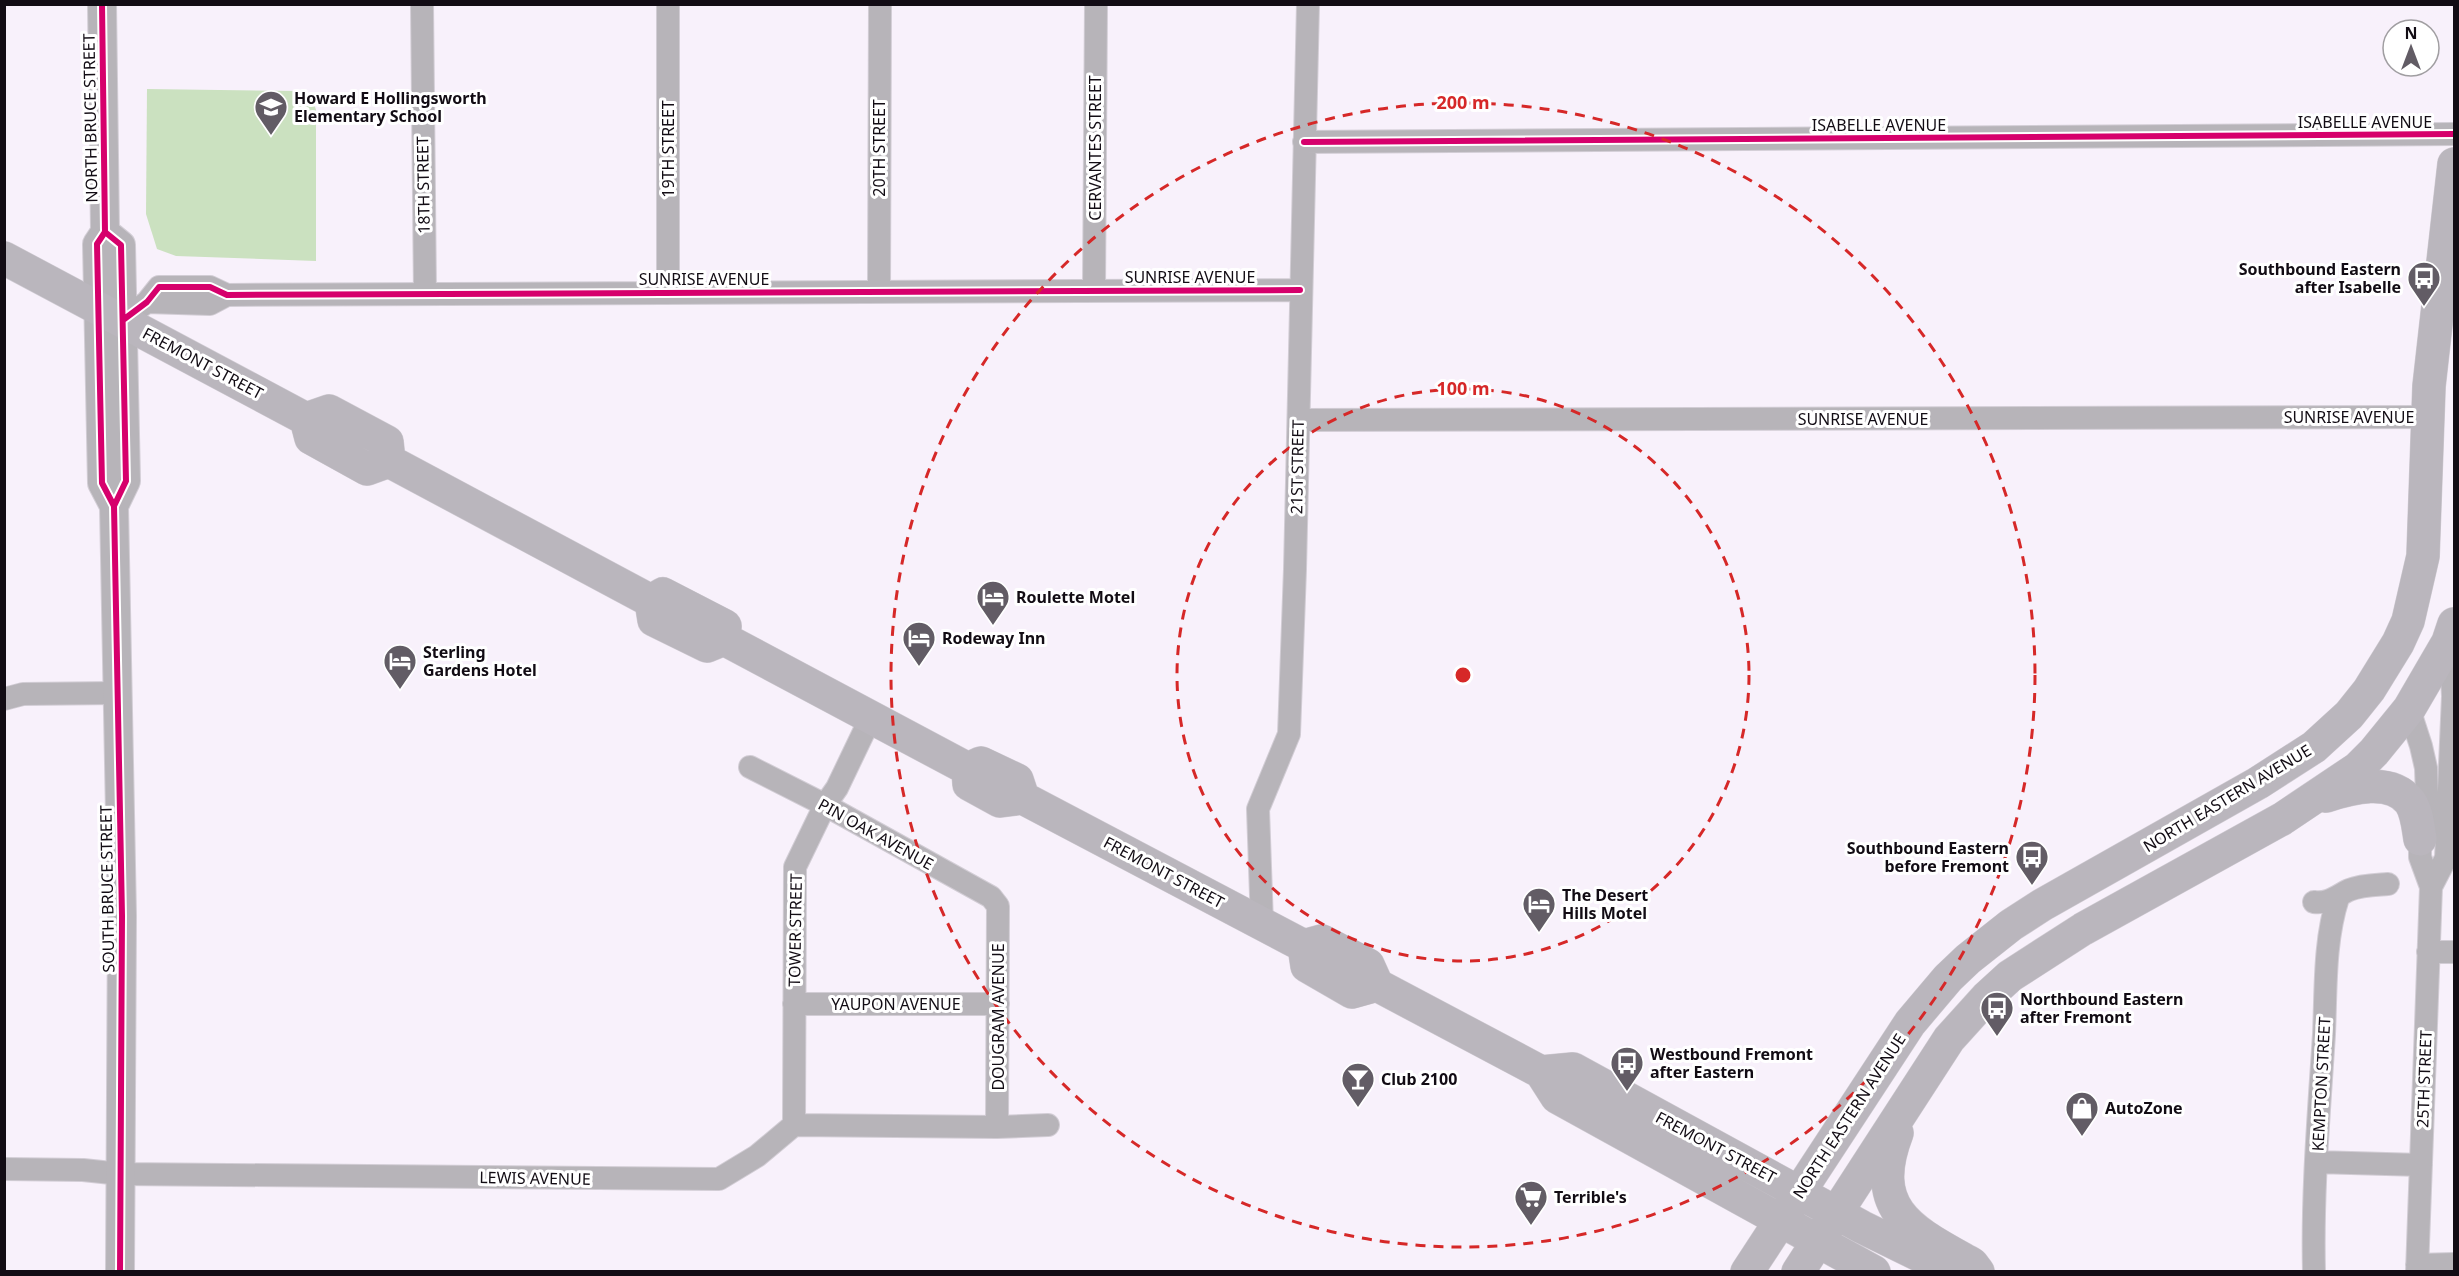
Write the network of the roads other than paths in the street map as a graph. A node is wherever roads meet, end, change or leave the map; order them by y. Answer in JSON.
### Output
{"nodes":[{"id":1,"x":102,"y":4,"type":"edge"},
{"id":2,"x":422,"y":4,"type":"edge"},
{"id":3,"x":668,"y":4,"type":"edge"},
{"id":4,"x":880,"y":4,"type":"edge"},
{"id":5,"x":1096,"y":4,"type":"edge"},
{"id":6,"x":1308,"y":4,"type":"edge"},
{"id":7,"x":2454,"y":134,"type":"edge"},
{"id":8,"x":1304,"y":142,"type":"junction"},
{"id":9,"x":2454,"y":164,"type":"edge"},
{"id":10,"x":4,"y":258,"type":"edge"},
{"id":11,"x":1300,"y":290,"type":"junction"},
{"id":12,"x":1094,"y":291,"type":"junction"},
{"id":13,"x":879,"y":292,"type":"junction"},
{"id":14,"x":668,"y":293,"type":"junction"},
{"id":15,"x":425,"y":294,"type":"junction"},
{"id":16,"x":122,"y":310,"type":"junction"},
{"id":17,"x":2444,"y":325,"type":"edge"},
{"id":18,"x":2427,"y":417,"type":"junction"},
{"id":19,"x":1299,"y":420,"type":"junction"},
{"id":20,"x":2424,"y":538,"type":"junction"},
{"id":21,"x":2452,"y":636,"type":"edge"},
{"id":22,"x":116,"y":693,"type":"junction"},
{"id":23,"x":4,"y":699,"type":"edge"},
{"id":24,"x":2409,"y":709,"type":"junction"},
{"id":25,"x":871,"y":717,"type":"junction"},
{"id":26,"x":750,"y":767,"type":"dead end"},
{"id":27,"x":2310,"y":801,"type":"junction"},
{"id":28,"x":825,"y":805,"type":"junction"},
{"id":29,"x":2171,"y":832,"type":"junction"},
{"id":30,"x":2420,"y":839,"type":"junction"},
{"id":31,"x":2388,"y":884,"type":"dead end"},
{"id":32,"x":2431,"y":887,"type":"junction"},
{"id":33,"x":2338,"y":898,"type":"junction"},
{"id":34,"x":2314,"y":902,"type":"dead end"},
{"id":35,"x":998,"y":906,"type":"joint"},
{"id":36,"x":1262,"y":924,"type":"junction"},
{"id":37,"x":2428,"y":951,"type":"junction"},
{"id":38,"x":2454,"y":952,"type":"edge"},
{"id":39,"x":2010,"y":976,"type":"junction"},
{"id":40,"x":794,"y":1004,"type":"junction"},
{"id":41,"x":998,"y":1004,"type":"junction"},
{"id":42,"x":1909,"y":1101,"type":"junction"},
{"id":43,"x":794,"y":1125,"type":"junction"},
{"id":44,"x":1048,"y":1125,"type":"dead end"},
{"id":45,"x":997,"y":1127,"type":"junction"},
{"id":46,"x":2316,"y":1162,"type":"junction"},
{"id":47,"x":2421,"y":1165,"type":"junction"},
{"id":48,"x":4,"y":1170,"type":"edge"},
{"id":49,"x":121,"y":1174,"type":"junction"},
{"id":50,"x":1790,"y":1206,"type":"junction"},
{"id":51,"x":1827,"y":1227,"type":"junction"},
{"id":52,"x":2454,"y":1264,"type":"edge"},
{"id":53,"x":2417,"y":1268,"type":"edge"},
{"id":54,"x":120,"y":1272,"type":"edge"},
{"id":55,"x":1747,"y":1272,"type":"edge"},
{"id":56,"x":1798,"y":1272,"type":"edge"},
{"id":57,"x":1874,"y":1272,"type":"edge"},
{"id":58,"x":1954,"y":1272,"type":"edge"},
{"id":59,"x":1978,"y":1272,"type":"edge"},
{"id":60,"x":2314,"y":1272,"type":"edge"}],
"edges":[{"from":1,"to":16,"type":"street","name":"NORTH BRUCE STREET"},
{"from":2,"to":15,"type":"street","name":"18TH STREET"},
{"from":3,"to":14,"type":"street","name":"19TH STREET"},
{"from":4,"to":13,"type":"street","name":"20TH STREET"},
{"from":5,"to":12,"type":"street","name":"CERVANTES STREET"},
{"from":6,"to":8,"type":"street","name":"21ST STREET"},
{"from":7,"to":8,"type":"street","name":"ISABELLE AVENUE"},
{"from":8,"to":11,"type":"street","name":"21ST STREET"},
{"from":9,"to":17,"type":"main road","name":"NORTH EASTERN AVENUE"},
{"from":10,"to":16,"type":"main road","name":"FREMONT STREET"},
{"from":11,"to":12,"type":"street","name":"SUNRISE AVENUE"},
{"from":11,"to":19,"type":"street","name":"21ST STREET"},
{"from":12,"to":13,"type":"street","name":"SUNRISE AVENUE"},
{"from":13,"to":14,"type":"street","name":"SUNRISE AVENUE"},
{"from":14,"to":15,"type":"street","name":"SUNRISE AVENUE"},
{"from":15,"to":16,"type":"street","name":"SUNRISE AVENUE"},
{"from":16,"to":22,"type":"street","name":"SOUTH BRUCE STREET"},
{"from":16,"to":25,"type":"main road","name":"FREMONT STREET"},
{"from":17,"to":18,"type":"main road","name":"NORTH EASTERN AVENUE"},
{"from":18,"to":19,"type":"street","name":"SUNRISE AVENUE"},
{"from":18,"to":20,"type":"main road","name":"NORTH EASTERN AVENUE"},
{"from":19,"to":36,"type":"street","name":"21ST STREET"},
{"from":20,"to":24,"type":"main road"},
{"from":20,"to":29,"type":"main road","name":"NORTH EASTERN AVENUE"},
{"from":21,"to":24,"type":"main road"},
{"from":21,"to":32,"type":"street","name":"25TH STREET"},
{"from":22,"to":23,"type":"street"},
{"from":22,"to":49,"type":"street","name":"SOUTH BRUCE STREET"},
{"from":24,"to":27,"type":"main road"},
{"from":24,"to":30,"type":"street","name":"25TH STREET"},
{"from":25,"to":28,"type":"street","name":"TOWER STREET"},
{"from":25,"to":36,"type":"main road","name":"FREMONT STREET"},
{"from":26,"to":28,"type":"street","name":"PIN OAK AVENUE"},
{"from":27,"to":30,"type":"main road"},
{"from":27,"to":39,"type":"main road"},
{"from":28,"to":35,"type":"street","name":"PIN OAK AVENUE"},
{"from":28,"to":40,"type":"street","name":"TOWER STREET"},
{"from":29,"to":39,"type":"main road"},
{"from":29,"to":50,"type":"main road","name":"NORTH EASTERN AVENUE"},
{"from":30,"to":32,"type":"street","name":"25TH STREET"},
{"from":31,"to":33,"type":"street"},
{"from":32,"to":37,"type":"street","name":"25TH STREET"},
{"from":33,"to":34,"type":"street"},
{"from":33,"to":46,"type":"street","name":"KEMPTON STREET"},
{"from":35,"to":41,"type":"street","name":"DOUGRAM AVENUE"},
{"from":36,"to":50,"type":"main road","name":"FREMONT STREET"},
{"from":37,"to":38,"type":"street"},
{"from":37,"to":47,"type":"street","name":"25TH STREET"},
{"from":39,"to":42,"type":"main road"},
{"from":40,"to":41,"type":"street","name":"YAUPON AVENUE"},
{"from":40,"to":43,"type":"street","name":"TOWER STREET"},
{"from":41,"to":45,"type":"street","name":"DOUGRAM AVENUE"},
{"from":42,"to":51,"type":"main road"},
{"from":42,"to":59,"type":"main road"},
{"from":43,"to":45,"type":"street"},
{"from":43,"to":49,"type":"street","name":"LEWIS AVENUE"},
{"from":44,"to":45,"type":"street"},
{"from":46,"to":47,"type":"street"},
{"from":46,"to":60,"type":"street","name":"KEMPTON STREET"},
{"from":47,"to":53,"type":"street","name":"25TH STREET"},
{"from":48,"to":49,"type":"street","name":"LEWIS AVENUE"},
{"from":49,"to":54,"type":"street","name":"SOUTH BRUCE STREET"},
{"from":50,"to":51,"type":"main road","name":"FREMONT STREET"},
{"from":50,"to":55,"type":"main road","name":"NORTH EASTERN AVENUE"},
{"from":51,"to":56,"type":"main road"},
{"from":51,"to":57,"type":"main road","name":"FREMONT STREET"},
{"from":51,"to":58,"type":"main road","name":"FREMONT STREET"},
{"from":52,"to":53,"type":"street"}]}
